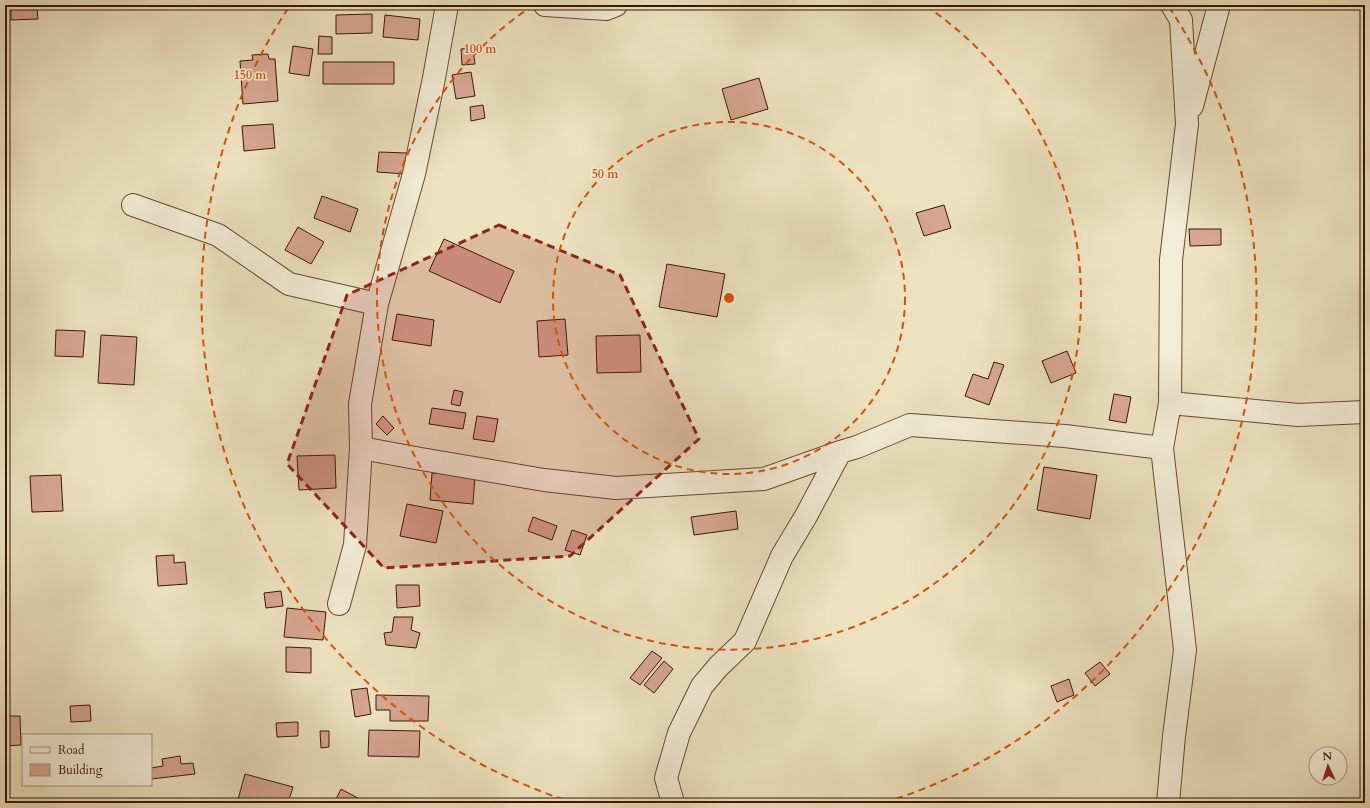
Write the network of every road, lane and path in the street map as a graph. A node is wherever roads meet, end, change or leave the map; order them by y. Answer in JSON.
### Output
{"nodes":[{"id":1,"x":447,"y":5,"type":"edge"},
{"id":2,"x":545,"y":5,"type":"edge"},
{"id":3,"x":616,"y":5,"type":"edge"},
{"id":4,"x":1172,"y":5,"type":"edge"},
{"id":5,"x":1219,"y":5,"type":"edge"},
{"id":6,"x":1187,"y":124,"type":"junction"},
{"id":7,"x":133,"y":205,"type":"dead end"},
{"id":8,"x":377,"y":304,"type":"junction"},
{"id":9,"x":1170,"y":403,"type":"junction"},
{"id":10,"x":1365,"y":412,"type":"edge"},
{"id":11,"x":361,"y":448,"type":"junction"},
{"id":12,"x":1162,"y":448,"type":"junction"},
{"id":13,"x":840,"y":452,"type":"junction"},
{"id":14,"x":339,"y":604,"type":"dead end"},
{"id":15,"x":673,"y":803,"type":"edge"},
{"id":16,"x":1168,"y":803,"type":"edge"}],
"edges":[{"from":1,"to":8,"type":"street"},
{"from":2,"to":3,"type":"street"},
{"from":4,"to":6,"type":"street"},
{"from":5,"to":6,"type":"street"},
{"from":6,"to":9,"type":"street"},
{"from":7,"to":8,"type":"street"},
{"from":8,"to":11,"type":"street"},
{"from":9,"to":10,"type":"street"},
{"from":9,"to":12,"type":"street"},
{"from":11,"to":13,"type":"street"},
{"from":11,"to":14,"type":"street"},
{"from":12,"to":13,"type":"street"},
{"from":12,"to":16,"type":"street"},
{"from":13,"to":15,"type":"street"}]}
